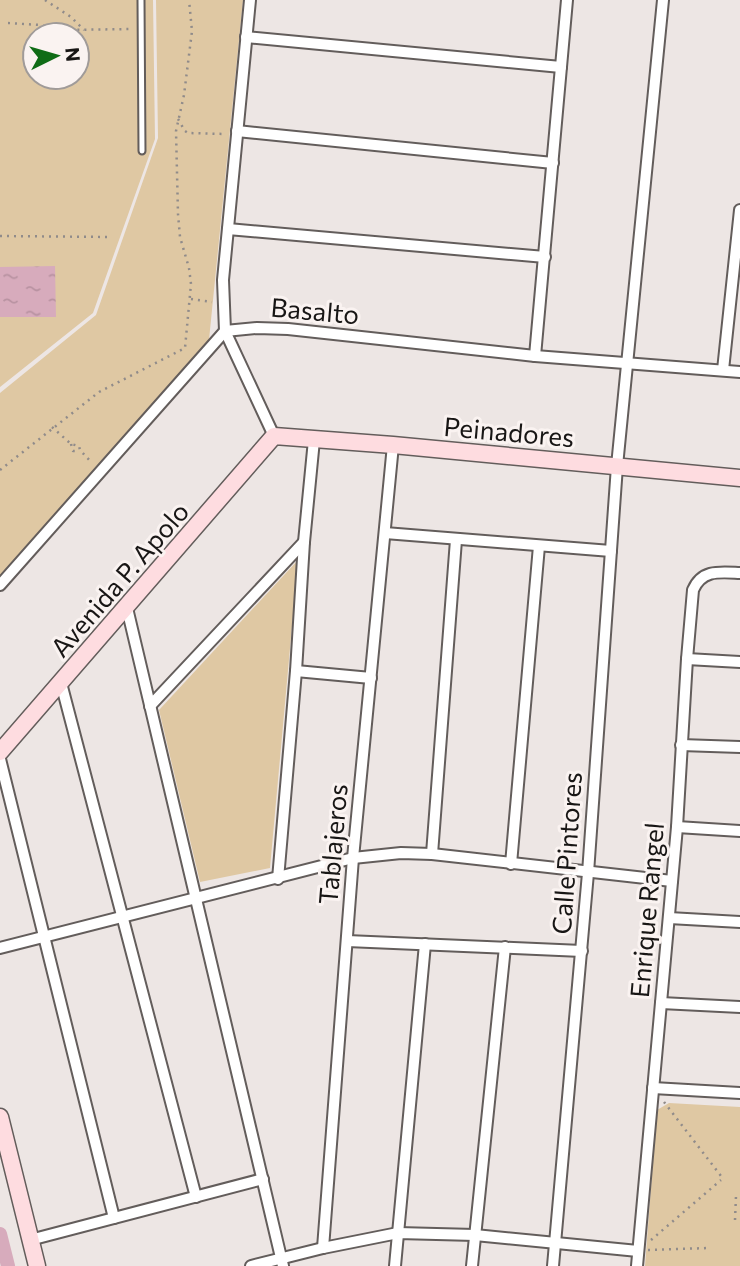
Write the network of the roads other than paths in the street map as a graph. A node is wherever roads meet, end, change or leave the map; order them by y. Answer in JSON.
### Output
{"nodes":[{"id":1,"x":141,"y":0,"type":"edge"},
{"id":2,"x":250,"y":0,"type":"edge"},
{"id":3,"x":567,"y":0,"type":"edge"},
{"id":4,"x":663,"y":0,"type":"edge"},
{"id":5,"x":246,"y":37,"type":"junction"},
{"id":6,"x":561,"y":67,"type":"junction"},
{"id":7,"x":237,"y":131,"type":"junction"},
{"id":8,"x":142,"y":151,"type":"dead end"},
{"id":9,"x":553,"y":163,"type":"junction"},
{"id":10,"x":740,"y":210,"type":"edge"},
{"id":11,"x":228,"y":229,"type":"junction"},
{"id":12,"x":545,"y":257,"type":"junction"},
{"id":13,"x":225,"y":331,"type":"junction"},
{"id":14,"x":536,"y":356,"type":"junction"},
{"id":15,"x":627,"y":361,"type":"junction"},
{"id":16,"x":723,"y":370,"type":"junction"},
{"id":17,"x":740,"y":372,"type":"edge"},
{"id":18,"x":274,"y":436,"type":"junction"},
{"id":19,"x":314,"y":440,"type":"junction"},
{"id":20,"x":393,"y":445,"type":"junction"},
{"id":21,"x":617,"y":466,"type":"junction"},
{"id":22,"x":740,"y":478,"type":"edge"},
{"id":23,"x":385,"y":533,"type":"junction"},
{"id":24,"x":456,"y":540,"type":"junction"},
{"id":25,"x":304,"y":541,"type":"junction"},
{"id":26,"x":539,"y":546,"type":"junction"},
{"id":27,"x":611,"y":551,"type":"junction"},
{"id":28,"x":740,"y":573,"type":"edge"},
{"id":29,"x":0,"y":585,"type":"edge"},
{"id":30,"x":127,"y":608,"type":"junction"},
{"id":31,"x":687,"y":659,"type":"junction"},
{"id":32,"x":740,"y":662,"type":"edge"},
{"id":33,"x":296,"y":671,"type":"junction"},
{"id":34,"x":371,"y":678,"type":"junction"},
{"id":35,"x":61,"y":683,"type":"junction"},
{"id":36,"x":150,"y":706,"type":"junction"},
{"id":37,"x":681,"y":745,"type":"junction"},
{"id":38,"x":740,"y":747,"type":"edge"},
{"id":39,"x":0,"y":752,"type":"edge"},
{"id":40,"x":0,"y":759,"type":"edge"},
{"id":41,"x":677,"y":827,"type":"junction"},
{"id":42,"x":740,"y":831,"type":"edge"},
{"id":43,"x":432,"y":854,"type":"junction"},
{"id":44,"x":353,"y":858,"type":"junction"},
{"id":45,"x":511,"y":864,"type":"junction"},
{"id":46,"x":588,"y":873,"type":"junction"},
{"id":47,"x":278,"y":878,"type":"junction"},
{"id":48,"x":672,"y":881,"type":"junction"},
{"id":49,"x":195,"y":899,"type":"junction"},
{"id":50,"x":122,"y":917,"type":"junction"},
{"id":51,"x":669,"y":918,"type":"junction"},
{"id":52,"x":740,"y":922,"type":"edge"},
{"id":53,"x":43,"y":937,"type":"junction"},
{"id":54,"x":347,"y":941,"type":"junction"},
{"id":55,"x":425,"y":944,"type":"junction"},
{"id":56,"x":505,"y":947,"type":"junction"},
{"id":57,"x":0,"y":948,"type":"edge"},
{"id":58,"x":582,"y":951,"type":"junction"},
{"id":59,"x":661,"y":1003,"type":"junction"},
{"id":60,"x":740,"y":1007,"type":"edge"},
{"id":61,"x":653,"y":1088,"type":"junction"},
{"id":62,"x":740,"y":1093,"type":"edge"},
{"id":63,"x":0,"y":1117,"type":"edge"},
{"id":64,"x":263,"y":1180,"type":"junction"},
{"id":65,"x":196,"y":1197,"type":"junction"},
{"id":66,"x":114,"y":1218,"type":"junction"},
{"id":67,"x":398,"y":1233,"type":"junction"},
{"id":68,"x":475,"y":1235,"type":"junction"},
{"id":69,"x":30,"y":1240,"type":"junction"},
{"id":70,"x":555,"y":1243,"type":"junction"},
{"id":71,"x":323,"y":1248,"type":"junction"},
{"id":72,"x":638,"y":1251,"type":"junction"},
{"id":73,"x":282,"y":1262,"type":"edge"},
{"id":74,"x":37,"y":1266,"type":"edge"},
{"id":75,"x":251,"y":1266,"type":"edge"},
{"id":76,"x":395,"y":1266,"type":"edge"},
{"id":77,"x":472,"y":1266,"type":"edge"},
{"id":78,"x":553,"y":1266,"type":"edge"},
{"id":79,"x":637,"y":1266,"type":"edge"}],
"edges":[{"from":1,"to":8,"type":"lane"},
{"from":2,"to":5,"type":"street"},
{"from":3,"to":6,"type":"street"},
{"from":4,"to":15,"type":"street","name":"Calle Pintores"},
{"from":5,"to":6,"type":"street"},
{"from":5,"to":7,"type":"street"},
{"from":6,"to":9,"type":"street"},
{"from":7,"to":9,"type":"street"},
{"from":7,"to":11,"type":"street"},
{"from":9,"to":12,"type":"street"},
{"from":10,"to":16,"type":"street"},
{"from":11,"to":12,"type":"street"},
{"from":11,"to":13,"type":"street"},
{"from":12,"to":14,"type":"street"},
{"from":13,"to":14,"type":"street","name":"Basalto"},
{"from":13,"to":18,"type":"street"},
{"from":13,"to":29,"type":"street"},
{"from":14,"to":15,"type":"street","name":"Basalto"},
{"from":15,"to":16,"type":"street","name":"Basalto"},
{"from":15,"to":21,"type":"street","name":"Calle Pintores"},
{"from":16,"to":17,"type":"street","name":"Basalto"},
{"from":18,"to":19,"type":"street","name":"Peinadores"},
{"from":18,"to":30,"type":"street","name":"Avenida P. Apolo"},
{"from":19,"to":20,"type":"street","name":"Peinadores"},
{"from":19,"to":25,"type":"street"},
{"from":20,"to":21,"type":"street","name":"Peinadores"},
{"from":20,"to":23,"type":"street","name":"Tablajeros"},
{"from":21,"to":22,"type":"street","name":"Peinadores"},
{"from":21,"to":27,"type":"street","name":"Calle Pintores"},
{"from":23,"to":24,"type":"street"},
{"from":23,"to":34,"type":"street","name":"Tablajeros"},
{"from":24,"to":26,"type":"street"},
{"from":24,"to":43,"type":"street"},
{"from":25,"to":33,"type":"street"},
{"from":25,"to":36,"type":"street"},
{"from":26,"to":27,"type":"street"},
{"from":26,"to":45,"type":"street"},
{"from":27,"to":46,"type":"street","name":"Calle Pintores"},
{"from":28,"to":31,"type":"street","name":"Enrique Rangel"},
{"from":30,"to":35,"type":"street","name":"Avenida P. Apolo"},
{"from":30,"to":36,"type":"street"},
{"from":31,"to":32,"type":"street"},
{"from":31,"to":37,"type":"street","name":"Enrique Rangel"},
{"from":33,"to":34,"type":"street"},
{"from":33,"to":47,"type":"street"},
{"from":34,"to":44,"type":"street","name":"Tablajeros"},
{"from":35,"to":39,"type":"street","name":"Avenida P. Apolo"},
{"from":35,"to":50,"type":"street"},
{"from":36,"to":49,"type":"street"},
{"from":37,"to":38,"type":"street"},
{"from":37,"to":41,"type":"street","name":"Enrique Rangel"},
{"from":40,"to":53,"type":"street"},
{"from":41,"to":42,"type":"street"},
{"from":41,"to":48,"type":"street","name":"Enrique Rangel"},
{"from":43,"to":44,"type":"street"},
{"from":43,"to":45,"type":"street"},
{"from":44,"to":47,"type":"street"},
{"from":44,"to":54,"type":"street","name":"Tablajeros"},
{"from":45,"to":46,"type":"street"},
{"from":46,"to":48,"type":"street"},
{"from":46,"to":58,"type":"street","name":"Calle Pintores"},
{"from":47,"to":49,"type":"street"},
{"from":48,"to":51,"type":"street","name":"Enrique Rangel"},
{"from":49,"to":50,"type":"street"},
{"from":49,"to":64,"type":"street"},
{"from":50,"to":53,"type":"street"},
{"from":50,"to":65,"type":"street"},
{"from":51,"to":52,"type":"street"},
{"from":51,"to":59,"type":"street","name":"Enrique Rangel"},
{"from":53,"to":57,"type":"street"},
{"from":53,"to":66,"type":"street"},
{"from":54,"to":55,"type":"street"},
{"from":54,"to":71,"type":"street","name":"Tablajeros"},
{"from":55,"to":56,"type":"street"},
{"from":55,"to":67,"type":"street"},
{"from":56,"to":58,"type":"street"},
{"from":56,"to":68,"type":"street"},
{"from":58,"to":70,"type":"street","name":"Calle Pintores"},
{"from":59,"to":60,"type":"street"},
{"from":59,"to":61,"type":"street","name":"Enrique Rangel"},
{"from":61,"to":62,"type":"street"},
{"from":61,"to":72,"type":"street","name":"Enrique Rangel"},
{"from":63,"to":69,"type":"street"},
{"from":64,"to":65,"type":"street"},
{"from":64,"to":73,"type":"street"},
{"from":65,"to":66,"type":"street"},
{"from":66,"to":69,"type":"street"},
{"from":67,"to":68,"type":"street"},
{"from":67,"to":71,"type":"street"},
{"from":67,"to":76,"type":"street"},
{"from":68,"to":70,"type":"street"},
{"from":68,"to":77,"type":"street"},
{"from":69,"to":74,"type":"street"},
{"from":70,"to":72,"type":"street"},
{"from":70,"to":78,"type":"street","name":"Calle Pintores"},
{"from":71,"to":73,"type":"street"},
{"from":72,"to":79,"type":"street","name":"Enrique Rangel"},
{"from":73,"to":75,"type":"street"}]}
